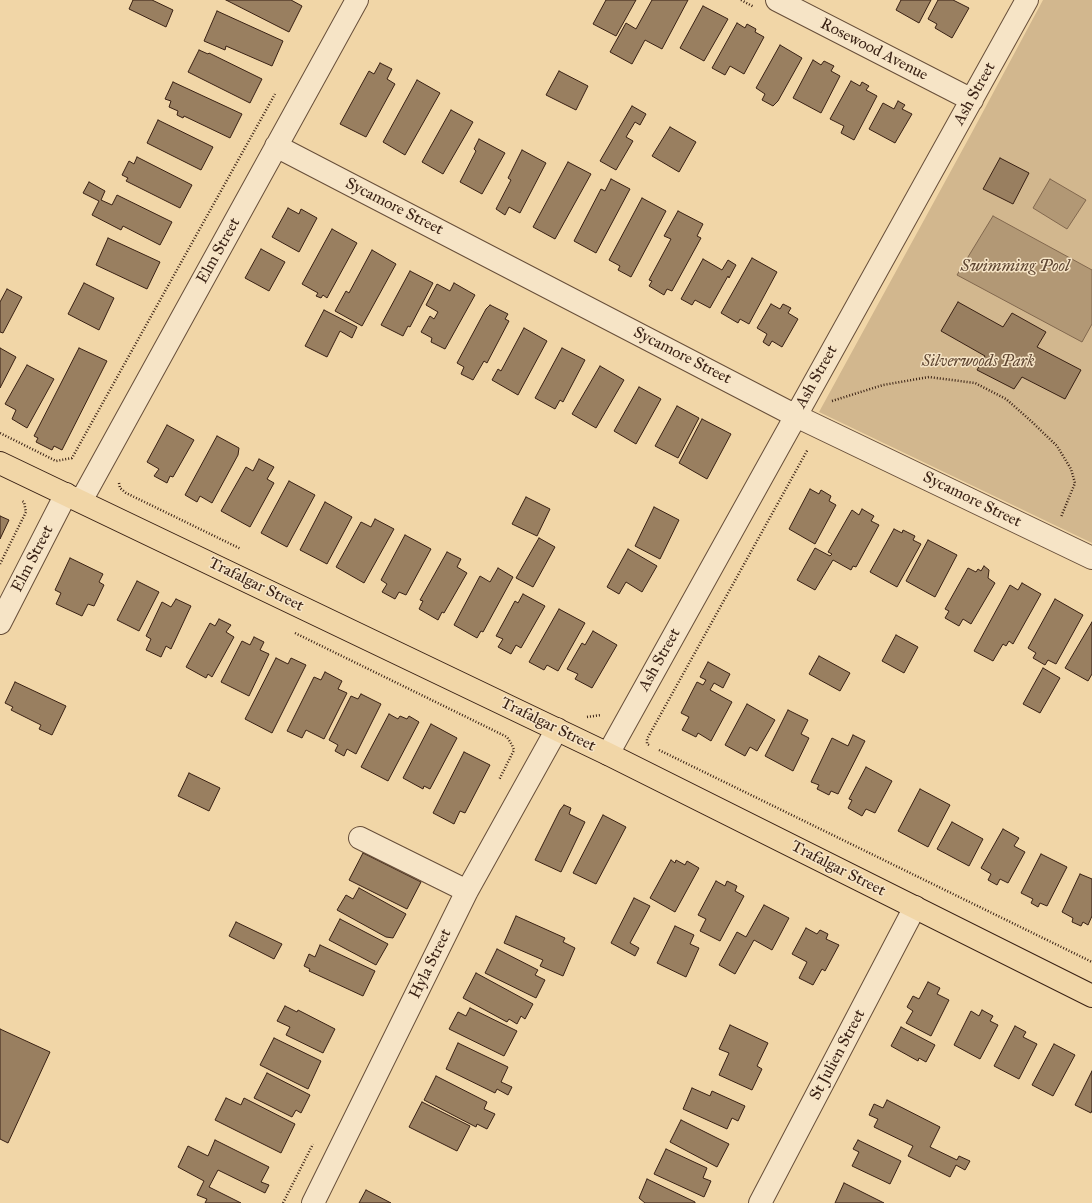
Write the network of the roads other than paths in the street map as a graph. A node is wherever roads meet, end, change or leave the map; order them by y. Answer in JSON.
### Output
{"nodes":[{"id":1,"x":357,"y":0,"type":"edge"},
{"id":2,"x":777,"y":0,"type":"edge"},
{"id":3,"x":1027,"y":0,"type":"edge"},
{"id":4,"x":972,"y":100,"type":"junction"},
{"id":5,"x":276,"y":146,"type":"junction"},
{"id":6,"x":799,"y":411,"type":"junction"},
{"id":7,"x":0,"y":463,"type":"edge"},
{"id":8,"x":73,"y":498,"type":"junction"},
{"id":9,"x":1092,"y":558,"type":"edge"},
{"id":10,"x":0,"y":623,"type":"edge"},
{"id":11,"x":557,"y":729,"type":"junction"},
{"id":12,"x":608,"y":754,"type":"junction"},
{"id":13,"x":360,"y":838,"type":"dead end"},
{"id":14,"x":467,"y":891,"type":"junction"},
{"id":15,"x":915,"y":907,"type":"junction"},
{"id":16,"x":1092,"y":996,"type":"edge"},
{"id":17,"x":313,"y":1203,"type":"edge"},
{"id":18,"x":760,"y":1203,"type":"edge"}],
"edges":[{"from":1,"to":5,"type":"street","name":"Elm Street"},
{"from":2,"to":4,"type":"street","name":"Rosewood Avenue"},
{"from":3,"to":4,"type":"street","name":"Ash Street"},
{"from":4,"to":6,"type":"street","name":"Ash Street"},
{"from":5,"to":6,"type":"street","name":"Sycamore Street"},
{"from":5,"to":8,"type":"street","name":"Elm Street"},
{"from":6,"to":9,"type":"street","name":"Sycamore Street"},
{"from":6,"to":12,"type":"street","name":"Ash Street"},
{"from":7,"to":8,"type":"main road","name":"Trafalgar Street"},
{"from":8,"to":10,"type":"street","name":"Elm Street"},
{"from":8,"to":11,"type":"main road","name":"Trafalgar Street"},
{"from":11,"to":12,"type":"main road","name":"Trafalgar Street"},
{"from":11,"to":14,"type":"street","name":"Hyla Street"},
{"from":12,"to":15,"type":"main road","name":"Trafalgar Street"},
{"from":13,"to":14,"type":"street"},
{"from":14,"to":17,"type":"street","name":"Hyla Street"},
{"from":15,"to":16,"type":"main road","name":"Trafalgar Street"},
{"from":15,"to":18,"type":"street","name":"St Julien Street"}]}
